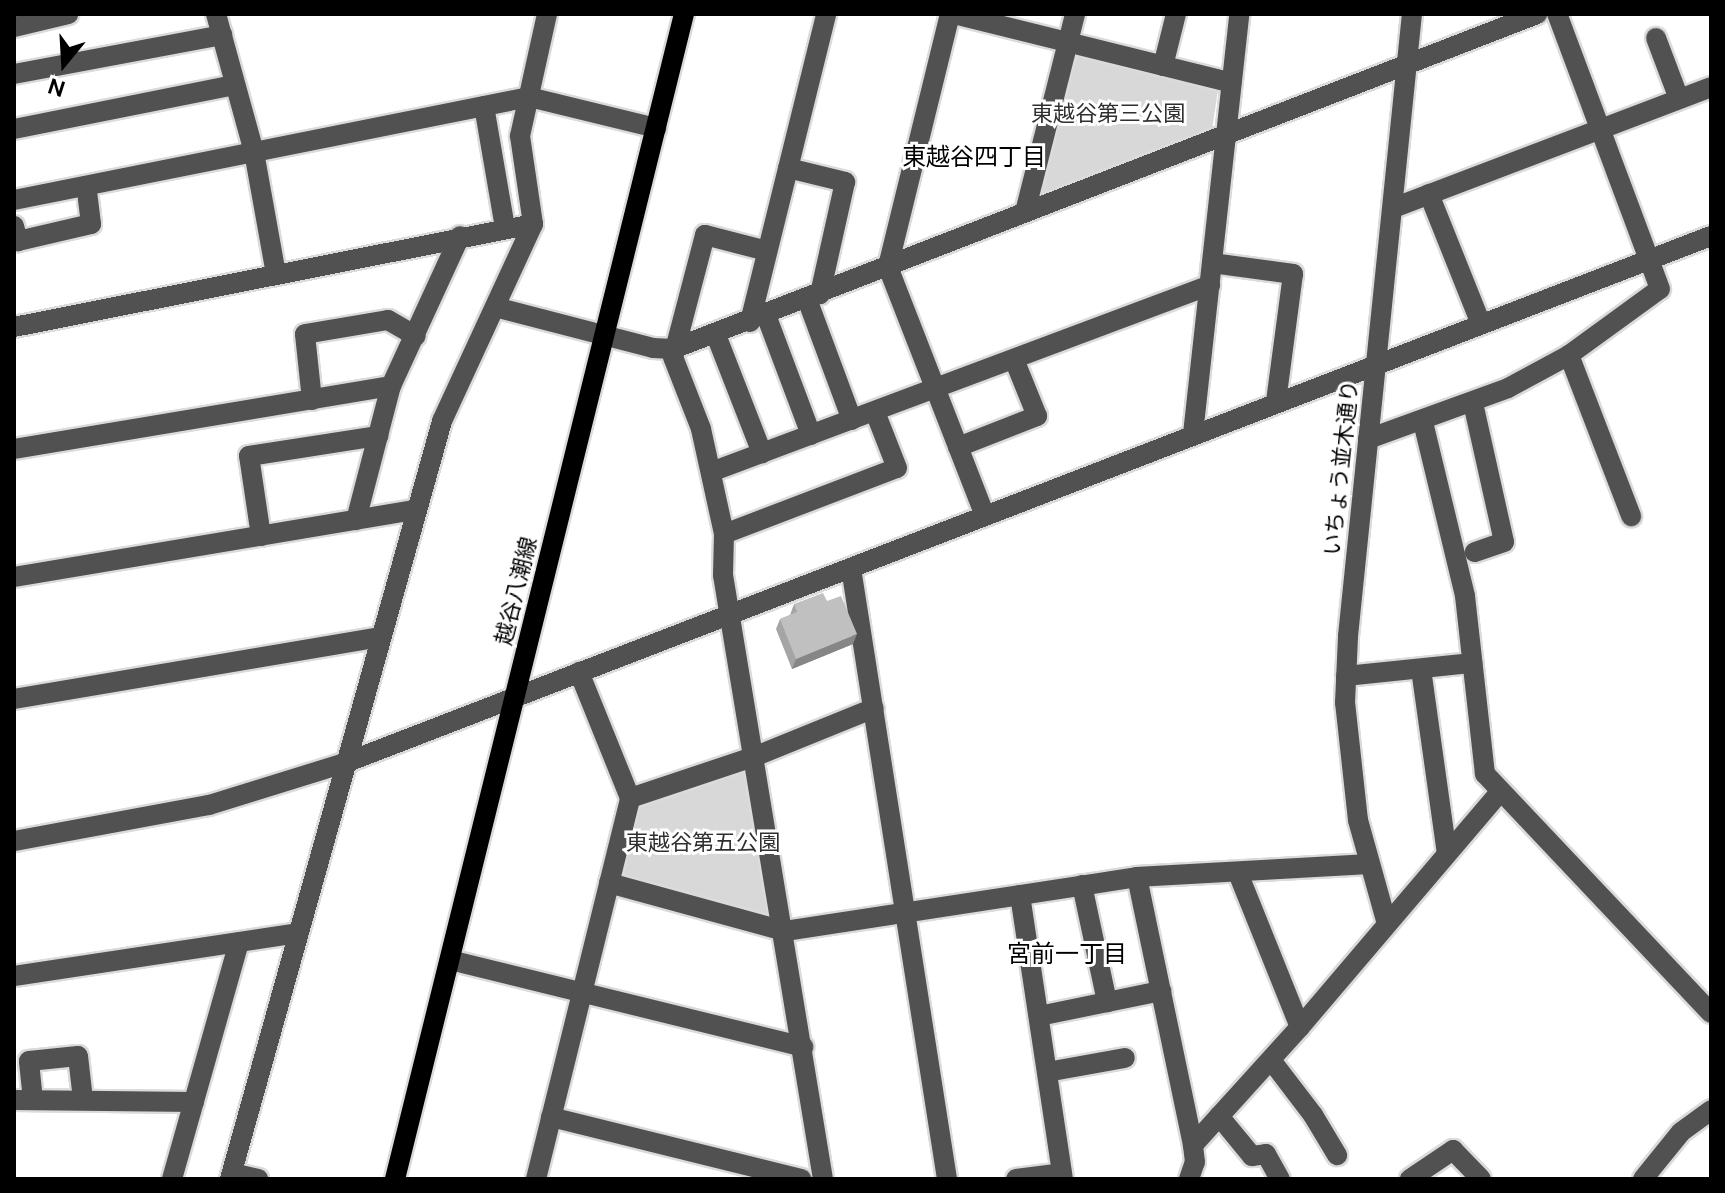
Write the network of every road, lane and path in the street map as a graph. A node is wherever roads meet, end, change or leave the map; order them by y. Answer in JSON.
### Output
{"nodes":[{"id":1,"x":68,"y":14,"type":"edge"},
{"id":2,"x":216,"y":14,"type":"edge"},
{"id":3,"x":547,"y":14,"type":"edge"},
{"id":4,"x":684,"y":14,"type":"edge"},
{"id":5,"x":826,"y":14,"type":"edge"},
{"id":6,"x":952,"y":14,"type":"edge"},
{"id":7,"x":1075,"y":14,"type":"edge"},
{"id":8,"x":1176,"y":14,"type":"edge"},
{"id":9,"x":1239,"y":14,"type":"edge"},
{"id":10,"x":1412,"y":14,"type":"edge"},
{"id":11,"x":1537,"y":14,"type":"edge"},
{"id":12,"x":1557,"y":14,"type":"edge"},
{"id":13,"x":14,"y":27,"type":"edge"},
{"id":14,"x":222,"y":35,"type":"junction"},
{"id":15,"x":1656,"y":38,"type":"dead end"},
{"id":16,"x":1068,"y":41,"type":"junction"},
{"id":17,"x":1163,"y":66,"type":"junction"},
{"id":18,"x":1406,"y":66,"type":"junction"},
{"id":19,"x":14,"y":74,"type":"edge"},
{"id":20,"x":1232,"y":83,"type":"junction"},
{"id":21,"x":234,"y":85,"type":"junction"},
{"id":22,"x":1711,"y":87,"type":"edge"},
{"id":23,"x":529,"y":97,"type":"junction"},
{"id":24,"x":1679,"y":99,"type":"junction"},
{"id":25,"x":484,"y":106,"type":"junction"},
{"id":26,"x":656,"y":128,"type":"junction"},
{"id":27,"x":14,"y":129,"type":"edge"},
{"id":28,"x":1601,"y":129,"type":"junction"},
{"id":29,"x":1226,"y":135,"type":"junction"},
{"id":30,"x":254,"y":152,"type":"junction"},
{"id":31,"x":788,"y":168,"type":"junction"},
{"id":32,"x":86,"y":186,"type":"junction"},
{"id":33,"x":1429,"y":194,"type":"junction"},
{"id":34,"x":14,"y":200,"type":"edge"},
{"id":35,"x":1393,"y":208,"type":"junction"},
{"id":36,"x":1025,"y":212,"type":"junction"},
{"id":37,"x":533,"y":224,"type":"junction"},
{"id":38,"x":14,"y":226,"type":"edge"},
{"id":39,"x":505,"y":227,"type":"junction"},
{"id":40,"x":460,"y":236,"type":"junction"},
{"id":41,"x":1711,"y":236,"type":"edge"},
{"id":42,"x":767,"y":251,"type":"junction"},
{"id":43,"x":1651,"y":260,"type":"junction"},
{"id":44,"x":1212,"y":263,"type":"junction"},
{"id":45,"x":888,"y":267,"type":"junction"},
{"id":46,"x":276,"y":274,"type":"junction"},
{"id":47,"x":1210,"y":285,"type":"junction"},
{"id":48,"x":814,"y":297,"type":"junction"},
{"id":49,"x":495,"y":307,"type":"junction"},
{"id":50,"x":758,"y":319,"type":"junction"},
{"id":51,"x":1481,"y":324,"type":"junction"},
{"id":52,"x":14,"y":327,"type":"edge"},
{"id":53,"x":603,"y":335,"type":"junction"},
{"id":54,"x":716,"y":335,"type":"junction"},
{"id":55,"x":416,"y":336,"type":"junction"},
{"id":56,"x":673,"y":349,"type":"junction"},
{"id":57,"x":1569,"y":355,"type":"junction"},
{"id":58,"x":1014,"y":359,"type":"junction"},
{"id":59,"x":1376,"y":365,"type":"junction"},
{"id":60,"x":391,"y":386,"type":"junction"},
{"id":61,"x":935,"y":389,"type":"junction"},
{"id":62,"x":312,"y":400,"type":"junction"},
{"id":63,"x":1276,"y":402,"type":"junction"},
{"id":64,"x":1473,"y":403,"type":"junction"},
{"id":65,"x":875,"y":412,"type":"junction"},
{"id":66,"x":852,"y":420,"type":"junction"},
{"id":67,"x":1423,"y":422,"type":"junction"},
{"id":68,"x":1193,"y":434,"type":"junction"},
{"id":69,"x":811,"y":435,"type":"junction"},
{"id":70,"x":378,"y":436,"type":"junction"},
{"id":71,"x":1368,"y":439,"type":"junction"},
{"id":72,"x":958,"y":447,"type":"junction"},
{"id":73,"x":14,"y":449,"type":"edge"},
{"id":74,"x":762,"y":453,"type":"junction"},
{"id":75,"x":711,"y":472,"type":"junction"},
{"id":76,"x":415,"y":510,"type":"junction"},
{"id":77,"x":985,"y":516,"type":"junction"},
{"id":78,"x":1631,"y":516,"type":"dead end"},
{"id":79,"x":356,"y":520,"type":"junction"},
{"id":80,"x":724,"y":534,"type":"junction"},
{"id":81,"x":261,"y":536,"type":"junction"},
{"id":82,"x":1475,"y":552,"type":"dead end"},
{"id":83,"x":851,"y":568,"type":"junction"},
{"id":84,"x":14,"y":577,"type":"edge"},
{"id":85,"x":731,"y":614,"type":"junction"},
{"id":86,"x":379,"y":637,"type":"junction"},
{"id":87,"x":1472,"y":663,"type":"junction"},
{"id":88,"x":1421,"y":669,"type":"junction"},
{"id":89,"x":579,"y":672,"type":"junction"},
{"id":90,"x":1346,"y":676,"type":"junction"},
{"id":91,"x":514,"y":696,"type":"junction"},
{"id":92,"x":14,"y":699,"type":"edge"},
{"id":93,"x":874,"y":708,"type":"junction"},
{"id":94,"x":756,"y":756,"type":"junction"},
{"id":95,"x":345,"y":763,"type":"junction"},
{"id":96,"x":1500,"y":792,"type":"junction"},
{"id":97,"x":630,"y":798,"type":"junction"},
{"id":98,"x":14,"y":841,"type":"edge"},
{"id":99,"x":1447,"y":853,"type":"junction"},
{"id":100,"x":1369,"y":864,"type":"junction"},
{"id":101,"x":1238,"y":873,"type":"junction"},
{"id":102,"x":1137,"y":877,"type":"junction"},
{"id":103,"x":609,"y":883,"type":"junction"},
{"id":104,"x":1082,"y":885,"type":"junction"},
{"id":105,"x":1020,"y":895,"type":"junction"},
{"id":106,"x":906,"y":914,"type":"junction"},
{"id":107,"x":1387,"y":924,"type":"junction"},
{"id":108,"x":785,"y":931,"type":"junction"},
{"id":109,"x":298,"y":933,"type":"junction"},
{"id":110,"x":239,"y":942,"type":"junction"},
{"id":111,"x":450,"y":960,"type":"junction"},
{"id":112,"x":14,"y":976,"type":"edge"},
{"id":113,"x":1161,"y":991,"type":"junction"},
{"id":114,"x":582,"y":993,"type":"junction"},
{"id":115,"x":1107,"y":1002,"type":"junction"},
{"id":116,"x":1711,"y":1013,"type":"edge"},
{"id":117,"x":1039,"y":1016,"type":"junction"},
{"id":118,"x":1300,"y":1027,"type":"junction"},
{"id":119,"x":803,"y":1047,"type":"junction"},
{"id":120,"x":1125,"y":1058,"type":"dead end"},
{"id":121,"x":1271,"y":1060,"type":"junction"},
{"id":122,"x":1047,"y":1072,"type":"junction"},
{"id":123,"x":24,"y":1100,"type":"edge"},
{"id":124,"x":83,"y":1100,"type":"junction"},
{"id":125,"x":194,"y":1102,"type":"junction"},
{"id":126,"x":1711,"y":1110,"type":"edge"},
{"id":127,"x":1219,"y":1116,"type":"junction"},
{"id":128,"x":551,"y":1117,"type":"junction"},
{"id":129,"x":1193,"y":1145,"type":"junction"},
{"id":130,"x":1337,"y":1155,"type":"dead end"},
{"id":131,"x":231,"y":1176,"type":"edge"},
{"id":132,"x":1062,"y":1176,"type":"edge"},
{"id":133,"x":172,"y":1179,"type":"edge"},
{"id":134,"x":258,"y":1179,"type":"edge"},
{"id":135,"x":395,"y":1179,"type":"edge"},
{"id":136,"x":536,"y":1179,"type":"edge"},
{"id":137,"x":801,"y":1179,"type":"edge"},
{"id":138,"x":823,"y":1179,"type":"edge"},
{"id":139,"x":947,"y":1179,"type":"edge"},
{"id":140,"x":1016,"y":1179,"type":"edge"},
{"id":141,"x":1189,"y":1179,"type":"edge"},
{"id":142,"x":1280,"y":1179,"type":"edge"},
{"id":143,"x":1410,"y":1179,"type":"edge"},
{"id":144,"x":1481,"y":1179,"type":"edge"},
{"id":145,"x":1643,"y":1179,"type":"edge"}],
"edges":[{"from":1,"to":13,"type":"street"},
{"from":2,"to":14,"type":"street"},
{"from":3,"to":23,"type":"street"},
{"from":4,"to":26,"type":"main road","name":"越谷八潮線"},
{"from":5,"to":31,"type":"street"},
{"from":6,"to":16,"type":"street"},
{"from":6,"to":45,"type":"street"},
{"from":7,"to":16,"type":"street"},
{"from":8,"to":17,"type":"street"},
{"from":9,"to":20,"type":"street"},
{"from":10,"to":18,"type":"street","name":"いちょう並木通り"},
{"from":11,"to":18,"type":"street"},
{"from":12,"to":28,"type":"street"},
{"from":14,"to":19,"type":"street"},
{"from":14,"to":21,"type":"street"},
{"from":15,"to":24,"type":"street"},
{"from":16,"to":17,"type":"street"},
{"from":16,"to":36,"type":"street"},
{"from":17,"to":20,"type":"street"},
{"from":18,"to":29,"type":"street"},
{"from":18,"to":35,"type":"street","name":"いちょう並木通り"},
{"from":20,"to":29,"type":"street"},
{"from":21,"to":27,"type":"street"},
{"from":21,"to":30,"type":"street"},
{"from":22,"to":24,"type":"street"},
{"from":23,"to":25,"type":"street"},
{"from":23,"to":26,"type":"street"},
{"from":23,"to":37,"type":"street"},
{"from":24,"to":28,"type":"street"},
{"from":25,"to":30,"type":"street"},
{"from":25,"to":39,"type":"street"},
{"from":26,"to":53,"type":"main road","name":"越谷八潮線"},
{"from":28,"to":33,"type":"street"},
{"from":28,"to":43,"type":"street"},
{"from":29,"to":36,"type":"street"},
{"from":29,"to":44,"type":"street"},
{"from":30,"to":32,"type":"street"},
{"from":30,"to":46,"type":"street"},
{"from":31,"to":42,"type":"street"},
{"from":31,"to":48,"type":"street"},
{"from":32,"to":34,"type":"street"},
{"from":32,"to":38,"type":"street"},
{"from":33,"to":35,"type":"street"},
{"from":33,"to":51,"type":"street"},
{"from":35,"to":59,"type":"street","name":"いちょう並木通り"},
{"from":36,"to":45,"type":"street"},
{"from":37,"to":39,"type":"street"},
{"from":37,"to":49,"type":"street"},
{"from":39,"to":40,"type":"street"},
{"from":40,"to":46,"type":"street"},
{"from":40,"to":55,"type":"street"},
{"from":41,"to":43,"type":"street"},
{"from":42,"to":50,"type":"street"},
{"from":42,"to":56,"type":"street"},
{"from":43,"to":51,"type":"street"},
{"from":43,"to":57,"type":"street"},
{"from":44,"to":47,"type":"street"},
{"from":44,"to":63,"type":"street"},
{"from":45,"to":48,"type":"street"},
{"from":45,"to":61,"type":"street"},
{"from":46,"to":52,"type":"street"},
{"from":47,"to":58,"type":"street"},
{"from":47,"to":68,"type":"street"},
{"from":48,"to":50,"type":"street"},
{"from":48,"to":66,"type":"street"},
{"from":49,"to":53,"type":"street"},
{"from":49,"to":76,"type":"street"},
{"from":50,"to":54,"type":"street"},
{"from":50,"to":69,"type":"street"},
{"from":51,"to":59,"type":"street"},
{"from":53,"to":56,"type":"street"},
{"from":53,"to":91,"type":"main road","name":"越谷八潮線"},
{"from":54,"to":56,"type":"street"},
{"from":54,"to":74,"type":"street"},
{"from":55,"to":60,"type":"street"},
{"from":55,"to":62,"type":"street"},
{"from":56,"to":75,"type":"street"},
{"from":57,"to":64,"type":"street"},
{"from":57,"to":78,"type":"street"},
{"from":58,"to":61,"type":"street"},
{"from":58,"to":72,"type":"street"},
{"from":59,"to":63,"type":"street"},
{"from":59,"to":71,"type":"street","name":"いちょう並木通り"},
{"from":60,"to":62,"type":"street"},
{"from":60,"to":70,"type":"street"},
{"from":61,"to":65,"type":"street"},
{"from":61,"to":72,"type":"street"},
{"from":62,"to":73,"type":"street"},
{"from":63,"to":68,"type":"street"},
{"from":64,"to":67,"type":"street"},
{"from":64,"to":82,"type":"street"},
{"from":65,"to":66,"type":"street"},
{"from":65,"to":80,"type":"street"},
{"from":66,"to":69,"type":"street"},
{"from":67,"to":71,"type":"street"},
{"from":67,"to":87,"type":"street"},
{"from":68,"to":77,"type":"street"},
{"from":69,"to":74,"type":"street"},
{"from":70,"to":79,"type":"street"},
{"from":70,"to":81,"type":"street"},
{"from":71,"to":90,"type":"street","name":"いちょう並木通り"},
{"from":72,"to":77,"type":"street"},
{"from":74,"to":75,"type":"street"},
{"from":75,"to":80,"type":"street"},
{"from":76,"to":79,"type":"street"},
{"from":76,"to":86,"type":"street"},
{"from":77,"to":83,"type":"street"},
{"from":79,"to":81,"type":"street"},
{"from":80,"to":85,"type":"street"},
{"from":81,"to":84,"type":"street"},
{"from":83,"to":85,"type":"street"},
{"from":83,"to":93,"type":"street"},
{"from":85,"to":89,"type":"street"},
{"from":85,"to":94,"type":"street"},
{"from":86,"to":92,"type":"street"},
{"from":86,"to":95,"type":"street"},
{"from":87,"to":88,"type":"street"},
{"from":87,"to":96,"type":"street"},
{"from":88,"to":90,"type":"street"},
{"from":88,"to":99,"type":"street"},
{"from":89,"to":91,"type":"street"},
{"from":89,"to":97,"type":"street"},
{"from":90,"to":100,"type":"street","name":"いちょう並木通り"},
{"from":91,"to":95,"type":"street"},
{"from":91,"to":111,"type":"main road","name":"越谷八潮線"},
{"from":93,"to":94,"type":"street"},
{"from":93,"to":106,"type":"street"},
{"from":94,"to":97,"type":"street"},
{"from":94,"to":108,"type":"street"},
{"from":95,"to":98,"type":"street"},
{"from":95,"to":109,"type":"street"},
{"from":96,"to":99,"type":"street"},
{"from":96,"to":116,"type":"street"},
{"from":97,"to":103,"type":"street"},
{"from":99,"to":107,"type":"street"},
{"from":100,"to":101,"type":"street"},
{"from":100,"to":107,"type":"street","name":"いちょう並木通り"},
{"from":101,"to":102,"type":"street"},
{"from":101,"to":118,"type":"street"},
{"from":102,"to":104,"type":"street"},
{"from":102,"to":113,"type":"street"},
{"from":103,"to":108,"type":"street"},
{"from":103,"to":114,"type":"street"},
{"from":104,"to":105,"type":"street"},
{"from":104,"to":115,"type":"street"},
{"from":105,"to":106,"type":"street"},
{"from":105,"to":117,"type":"street"},
{"from":106,"to":108,"type":"street"},
{"from":106,"to":139,"type":"street"},
{"from":107,"to":118,"type":"street"},
{"from":108,"to":119,"type":"street"},
{"from":109,"to":110,"type":"street"},
{"from":109,"to":131,"type":"street"},
{"from":110,"to":112,"type":"street"},
{"from":110,"to":125,"type":"street"},
{"from":111,"to":114,"type":"street"},
{"from":111,"to":135,"type":"main road","name":"越谷八潮線"},
{"from":113,"to":115,"type":"street"},
{"from":113,"to":129,"type":"street"},
{"from":114,"to":119,"type":"street"},
{"from":114,"to":128,"type":"street"},
{"from":115,"to":117,"type":"street"},
{"from":117,"to":122,"type":"street"},
{"from":118,"to":121,"type":"street"},
{"from":119,"to":138,"type":"street"},
{"from":120,"to":122,"type":"street"},
{"from":121,"to":127,"type":"street"},
{"from":121,"to":130,"type":"street"},
{"from":122,"to":132,"type":"street"},
{"from":123,"to":124,"type":"street"},
{"from":123,"to":124,"type":"street"},
{"from":124,"to":125,"type":"street"},
{"from":125,"to":133,"type":"street"},
{"from":126,"to":145,"type":"street"},
{"from":127,"to":129,"type":"street"},
{"from":127,"to":142,"type":"street"},
{"from":128,"to":136,"type":"street"},
{"from":128,"to":137,"type":"street"},
{"from":129,"to":141,"type":"street"},
{"from":131,"to":134,"type":"street"},
{"from":132,"to":140,"type":"street"},
{"from":143,"to":144,"type":"street"}]}
